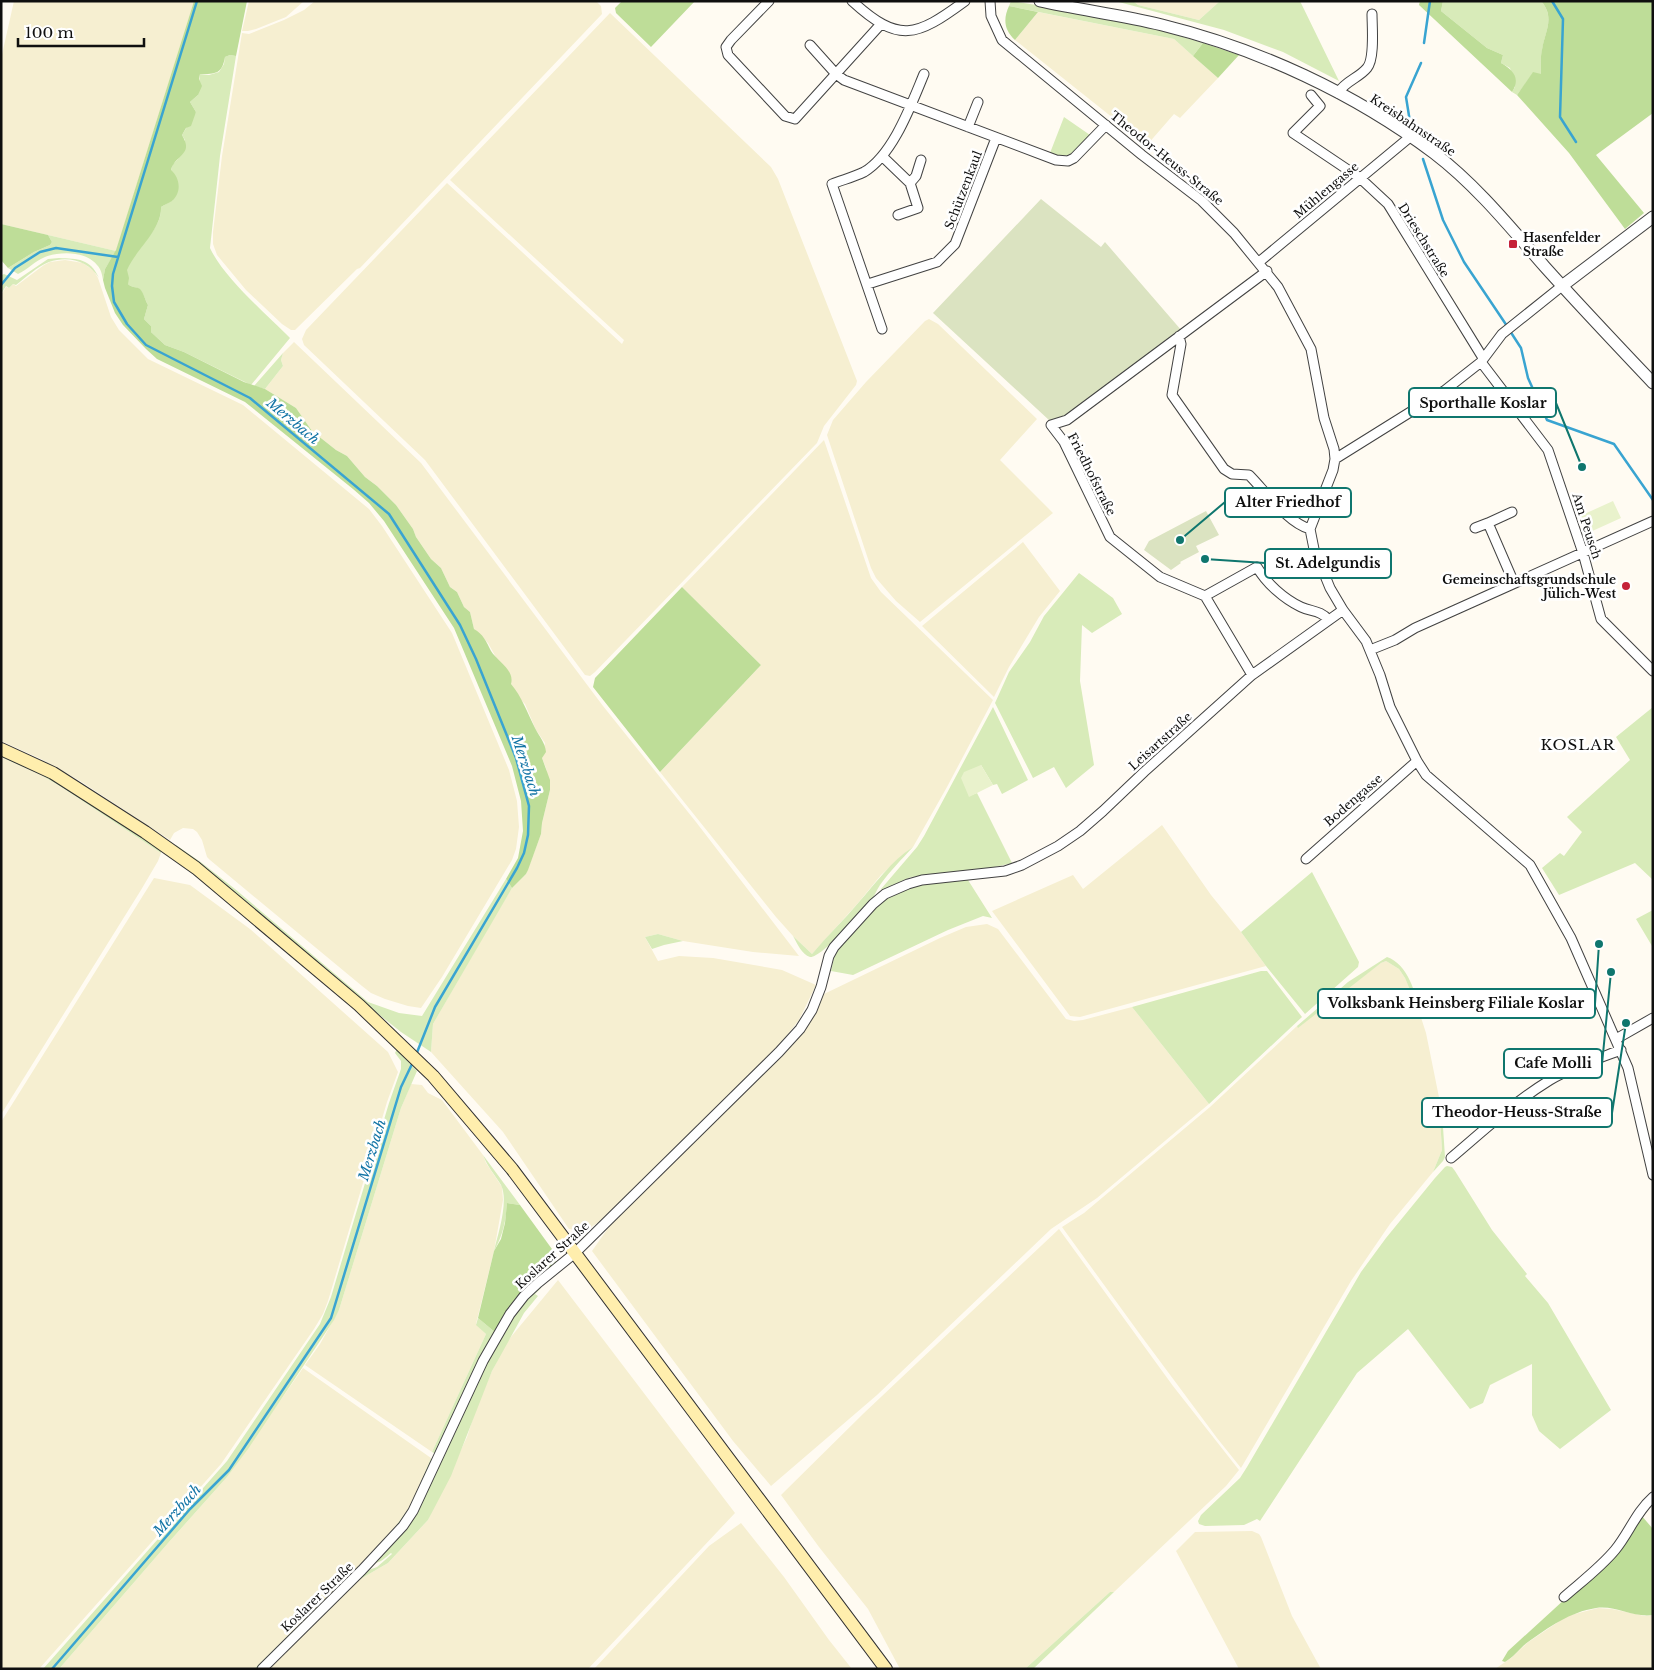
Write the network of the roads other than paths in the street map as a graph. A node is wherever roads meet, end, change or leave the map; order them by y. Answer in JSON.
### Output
{"nodes":[{"id":1,"x":769,"y":1,"type":"edge"},
{"id":2,"x":852,"y":1,"type":"edge"},
{"id":3,"x":965,"y":1,"type":"edge"},
{"id":4,"x":990,"y":1,"type":"edge"},
{"id":5,"x":1040,"y":1,"type":"edge"},
{"id":6,"x":1372,"y":14,"type":"dead end"},
{"id":7,"x":881,"y":24,"type":"junction"},
{"id":8,"x":810,"y":46,"type":"dead end"},
{"id":9,"x":836,"y":74,"type":"junction"},
{"id":10,"x":924,"y":74,"type":"dead end"},
{"id":11,"x":1338,"y":93,"type":"junction"},
{"id":12,"x":1311,"y":95,"type":"dead end"},
{"id":13,"x":978,"y":102,"type":"dead end"},
{"id":14,"x":910,"y":105,"type":"junction"},
{"id":15,"x":1106,"y":124,"type":"junction"},
{"id":16,"x":968,"y":127,"type":"junction"},
{"id":17,"x":1410,"y":137,"type":"junction"},
{"id":18,"x":996,"y":138,"type":"junction"},
{"id":19,"x":883,"y":156,"type":"junction"},
{"id":20,"x":921,"y":160,"type":"dead end"},
{"id":21,"x":1360,"y":178,"type":"junction"},
{"id":22,"x":910,"y":183,"type":"junction"},
{"id":23,"x":898,"y":215,"type":"dead end"},
{"id":24,"x":1653,"y":217,"type":"edge"},
{"id":25,"x":1259,"y":262,"type":"junction"},
{"id":26,"x":1267,"y":271,"type":"junction"},
{"id":27,"x":868,"y":284,"type":"junction"},
{"id":28,"x":1562,"y":286,"type":"junction"},
{"id":29,"x":882,"y":329,"type":"dead end"},
{"id":30,"x":1179,"y":336,"type":"junction"},
{"id":31,"x":1482,"y":360,"type":"junction"},
{"id":32,"x":1653,"y":383,"type":"edge"},
{"id":33,"x":1335,"y":459,"type":"junction"},
{"id":34,"x":1512,"y":512,"type":"dead end"},
{"id":35,"x":1653,"y":521,"type":"edge"},
{"id":36,"x":1488,"y":522,"type":"junction"},
{"id":37,"x":1475,"y":528,"type":"dead end"},
{"id":38,"x":1310,"y":529,"type":"junction"},
{"id":39,"x":1583,"y":553,"type":"junction"},
{"id":40,"x":1514,"y":583,"type":"junction"},
{"id":41,"x":1205,"y":596,"type":"junction"},
{"id":42,"x":1343,"y":610,"type":"junction"},
{"id":43,"x":1329,"y":620,"type":"junction"},
{"id":44,"x":1370,"y":650,"type":"junction"},
{"id":45,"x":1653,"y":671,"type":"edge"},
{"id":46,"x":1252,"y":675,"type":"junction"},
{"id":47,"x":1,"y":749,"type":"edge"},
{"id":48,"x":1417,"y":761,"type":"junction"},
{"id":49,"x":1306,"y":859,"type":"dead end"},
{"id":50,"x":832,"y":951,"type":"joint"},
{"id":51,"x":1653,"y":1018,"type":"edge"},
{"id":52,"x":1616,"y":1039,"type":"junction"},
{"id":53,"x":1621,"y":1050,"type":"junction"},
{"id":54,"x":1451,"y":1158,"type":"dead end"},
{"id":55,"x":1653,"y":1175,"type":"edge"},
{"id":56,"x":575,"y":1253,"type":"junction"},
{"id":57,"x":1653,"y":1496,"type":"edge"},
{"id":58,"x":1564,"y":1597,"type":"dead end"},
{"id":59,"x":262,"y":1669,"type":"edge"},
{"id":60,"x":886,"y":1669,"type":"edge"}],
"edges":[{"from":1,"to":9,"type":"street"},
{"from":2,"to":7,"type":"street"},
{"from":3,"to":7,"type":"street"},
{"from":4,"to":15,"type":"street","name":"Theodor-Heuss-Straße"},
{"from":5,"to":11,"type":"street","name":"Kreisbahnstraße"},
{"from":6,"to":11,"type":"street"},
{"from":7,"to":9,"type":"street"},
{"from":8,"to":9,"type":"street"},
{"from":9,"to":14,"type":"street"},
{"from":10,"to":14,"type":"street"},
{"from":11,"to":17,"type":"street","name":"Kreisbahnstraße"},
{"from":12,"to":21,"type":"street","name":"Drieschstraße"},
{"from":13,"to":16,"type":"street"},
{"from":14,"to":16,"type":"street"},
{"from":14,"to":19,"type":"street"},
{"from":15,"to":18,"type":"street"},
{"from":15,"to":25,"type":"street","name":"Theodor-Heuss-Straße"},
{"from":16,"to":18,"type":"street"},
{"from":17,"to":21,"type":"street","name":"Mühlengasse"},
{"from":17,"to":28,"type":"street","name":"Kreisbahnstraße"},
{"from":18,"to":27,"type":"street","name":"Schützenkaul"},
{"from":19,"to":22,"type":"street"},
{"from":19,"to":27,"type":"street"},
{"from":20,"to":22,"type":"street"},
{"from":21,"to":25,"type":"street","name":"Mühlengasse"},
{"from":21,"to":31,"type":"street","name":"Drieschstraße"},
{"from":22,"to":23,"type":"street"},
{"from":24,"to":28,"type":"street"},
{"from":25,"to":26,"type":"street","name":"Theodor-Heuss-Straße"},
{"from":26,"to":30,"type":"street","name":"Friedhofstraße"},
{"from":26,"to":33,"type":"street","name":"Theodor-Heuss-Straße"},
{"from":27,"to":29,"type":"street"},
{"from":28,"to":31,"type":"street"},
{"from":28,"to":32,"type":"street","name":"Kreisbahnstraße"},
{"from":30,"to":38,"type":"street"},
{"from":30,"to":41,"type":"street","name":"Friedhofstraße"},
{"from":31,"to":33,"type":"street"},
{"from":31,"to":39,"type":"street","name":"Am Peusch"},
{"from":33,"to":38,"type":"street","name":"Theodor-Heuss-Straße"},
{"from":34,"to":36,"type":"street"},
{"from":35,"to":39,"type":"street"},
{"from":36,"to":37,"type":"street"},
{"from":36,"to":40,"type":"street"},
{"from":38,"to":42,"type":"street"},
{"from":39,"to":40,"type":"street"},
{"from":39,"to":45,"type":"street","name":"Am Peusch"},
{"from":40,"to":44,"type":"street"},
{"from":41,"to":43,"type":"street"},
{"from":41,"to":46,"type":"street"},
{"from":42,"to":43,"type":"street","name":"Leisartstraße"},
{"from":42,"to":44,"type":"street"},
{"from":43,"to":46,"type":"street","name":"Leisartstraße"},
{"from":44,"to":48,"type":"street"},
{"from":46,"to":50,"type":"street","name":"Leisartstraße"},
{"from":47,"to":56,"type":"main road"},
{"from":48,"to":49,"type":"street","name":"Bodengasse"},
{"from":48,"to":52,"type":"street"},
{"from":50,"to":56,"type":"street","name":"Koslarer Straße"},
{"from":51,"to":52,"type":"street"},
{"from":52,"to":53,"type":"street"},
{"from":53,"to":54,"type":"street"},
{"from":53,"to":55,"type":"street"},
{"from":56,"to":59,"type":"street","name":"Koslarer Straße"},
{"from":56,"to":60,"type":"main road"},
{"from":57,"to":58,"type":"street"}]}
